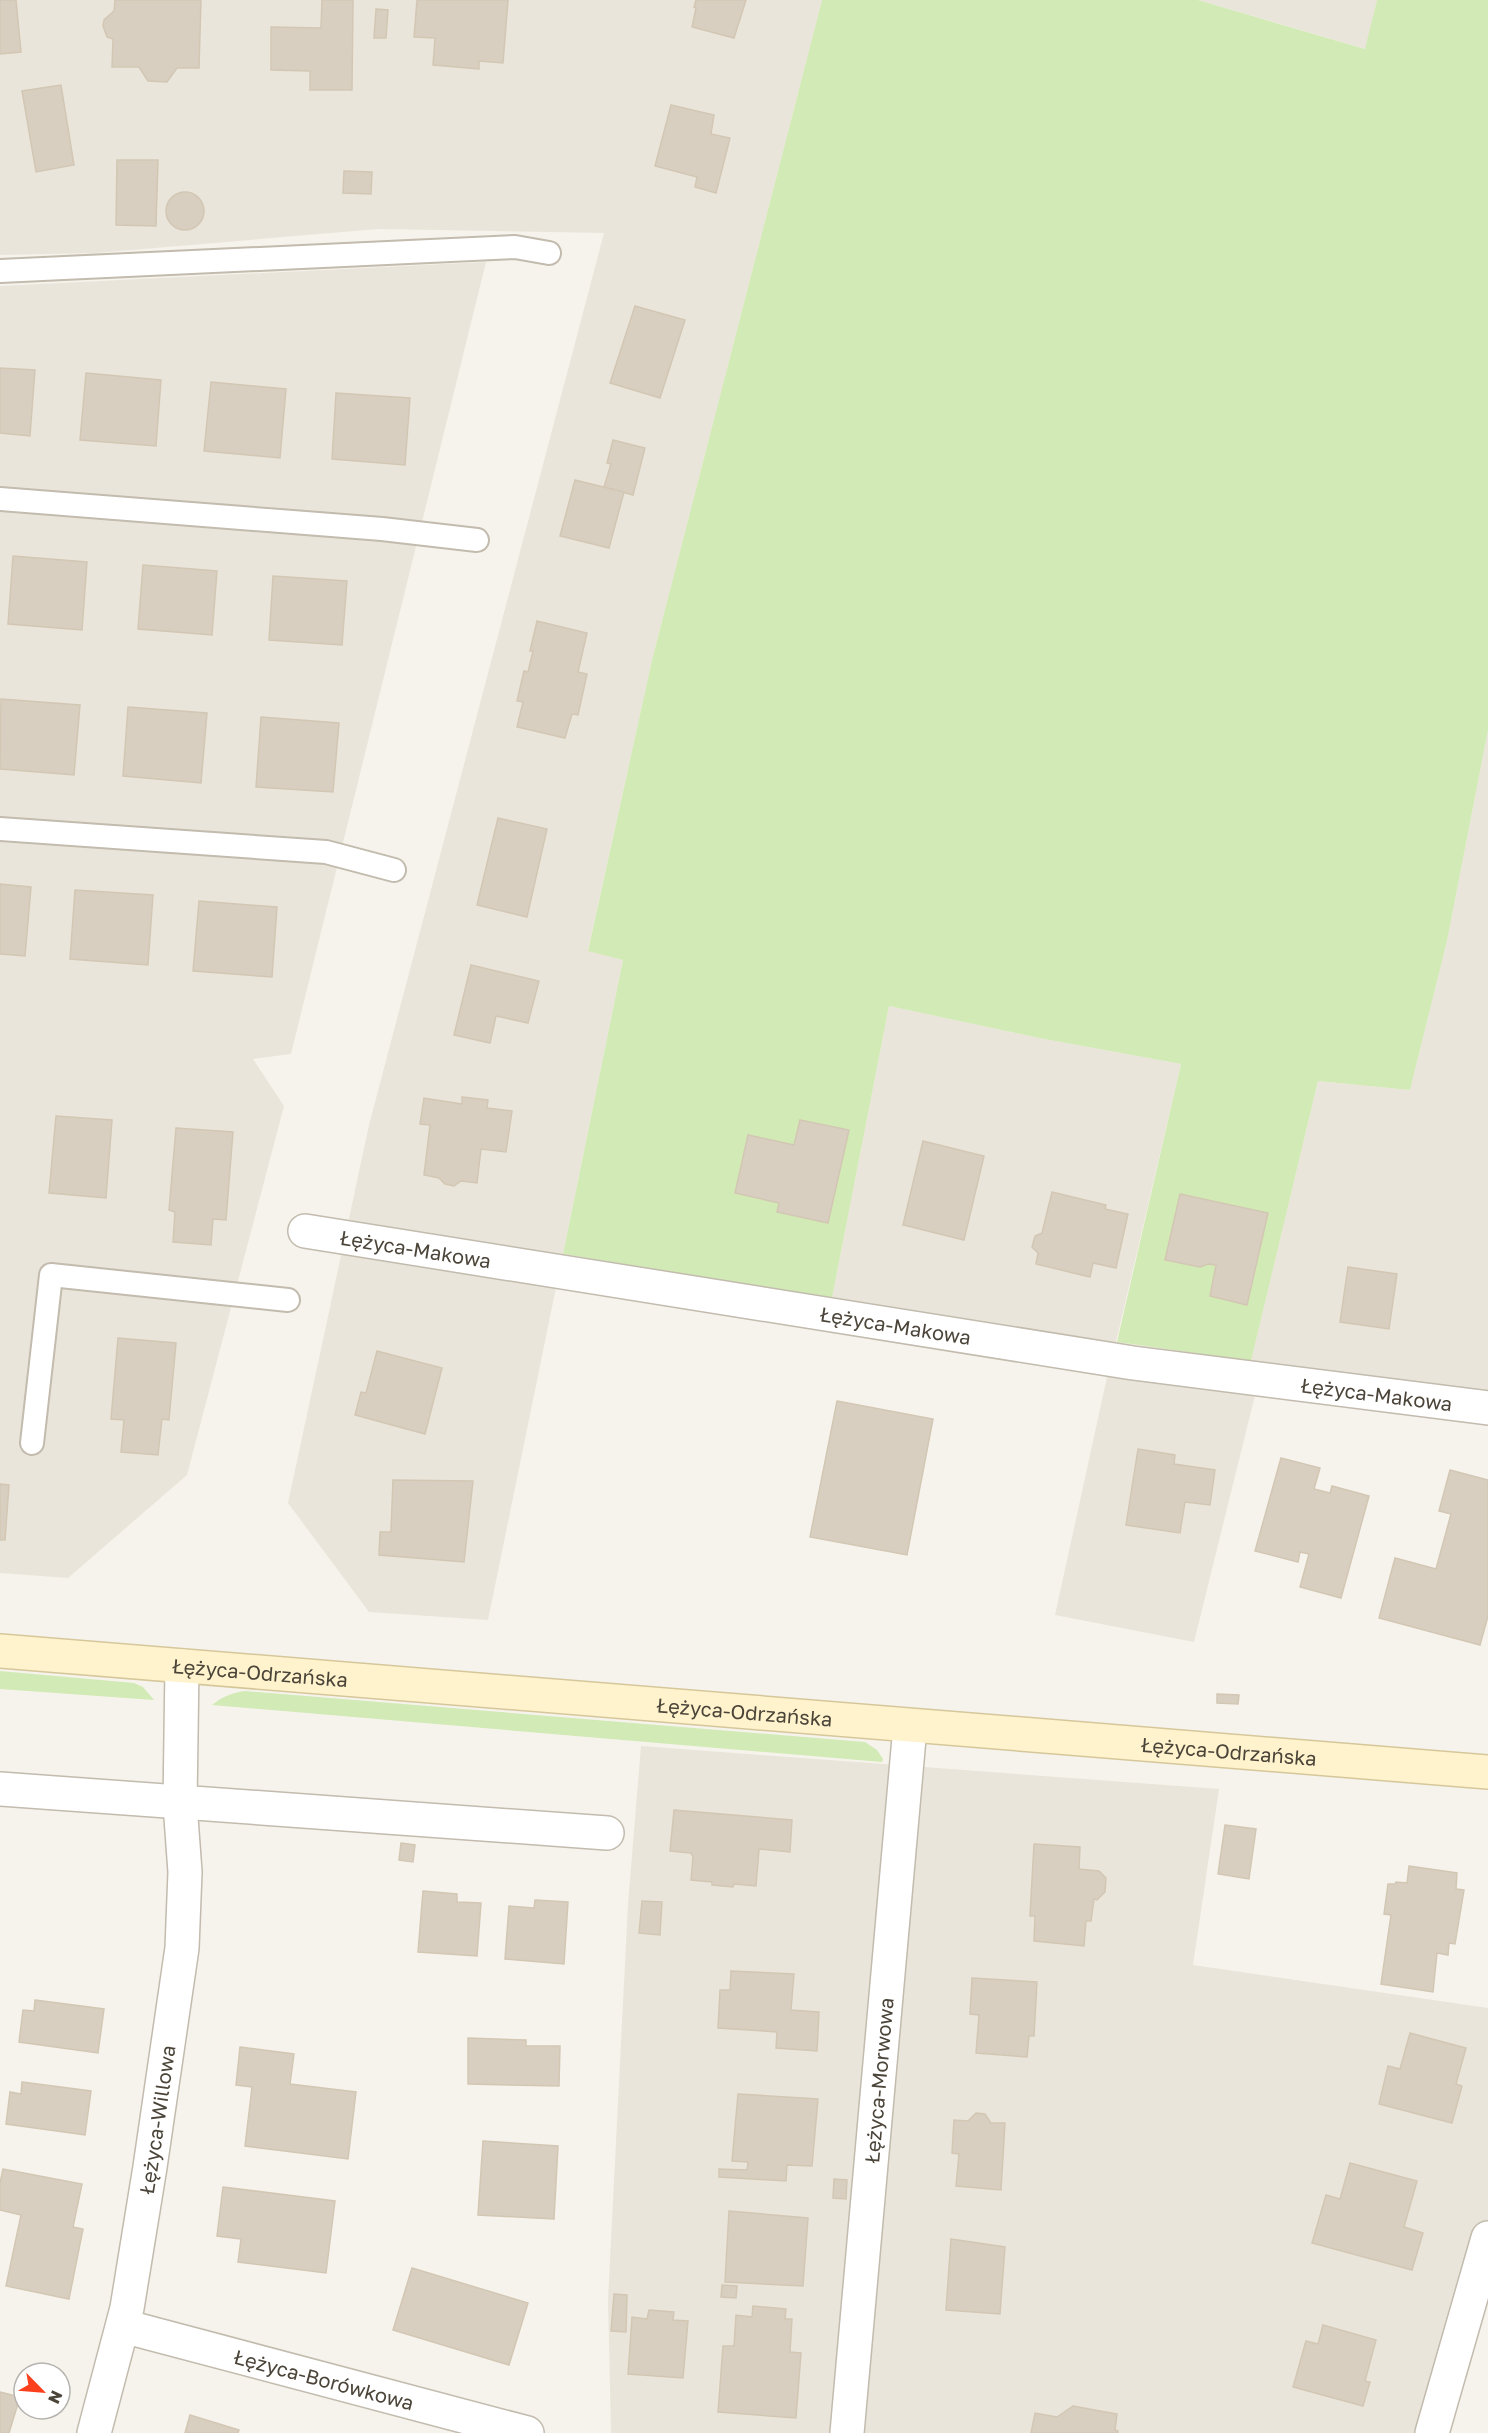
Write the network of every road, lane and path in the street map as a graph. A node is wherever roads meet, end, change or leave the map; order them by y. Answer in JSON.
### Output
{"nodes":[{"id":1,"x":549,"y":252,"type":"dead end"},
{"id":2,"x":0,"y":271,"type":"edge"},
{"id":3,"x":0,"y":500,"type":"edge"},
{"id":4,"x":477,"y":540,"type":"dead end"},
{"id":5,"x":0,"y":829,"type":"edge"},
{"id":6,"x":394,"y":870,"type":"dead end"},
{"id":7,"x":305,"y":1231,"type":"dead end"},
{"id":8,"x":288,"y":1300,"type":"dead end"},
{"id":9,"x":1488,"y":1408,"type":"edge"},
{"id":10,"x":32,"y":1443,"type":"dead end"},
{"id":11,"x":0,"y":1651,"type":"edge"},
{"id":12,"x":182,"y":1666,"type":"junction"},
{"id":13,"x":910,"y":1727,"type":"junction"},
{"id":14,"x":1488,"y":1772,"type":"edge"},
{"id":15,"x":0,"y":1789,"type":"edge"},
{"id":16,"x":180,"y":1804,"type":"junction"},
{"id":17,"x":607,"y":1833,"type":"dead end"},
{"id":18,"x":1488,"y":2238,"type":"edge"},
{"id":19,"x":123,"y":2326,"type":"junction"},
{"id":20,"x":94,"y":2433,"type":"edge"},
{"id":21,"x":527,"y":2433,"type":"edge"},
{"id":22,"x":847,"y":2433,"type":"edge"},
{"id":23,"x":1432,"y":2433,"type":"edge"}],
"edges":[{"from":1,"to":2,"type":"lane"},
{"from":3,"to":4,"type":"lane"},
{"from":5,"to":6,"type":"lane"},
{"from":7,"to":9,"type":"street","name":"Łężyca-Makowa"},
{"from":8,"to":10,"type":"lane"},
{"from":11,"to":12,"type":"main road","name":"Łężyca-Odrzańska"},
{"from":12,"to":13,"type":"main road","name":"Łężyca-Odrzańska"},
{"from":12,"to":16,"type":"street","name":"Łężyca-Willowa"},
{"from":13,"to":14,"type":"main road","name":"Łężyca-Odrzańska"},
{"from":13,"to":22,"type":"street","name":"Łężyca-Morwowa"},
{"from":15,"to":16,"type":"street"},
{"from":16,"to":17,"type":"street"},
{"from":16,"to":19,"type":"street","name":"Łężyca-Willowa"},
{"from":18,"to":23,"type":"street"},
{"from":19,"to":20,"type":"street","name":"Łężyca-Willowa"},
{"from":19,"to":21,"type":"street","name":"Łężyca-Borówkowa"}]}
